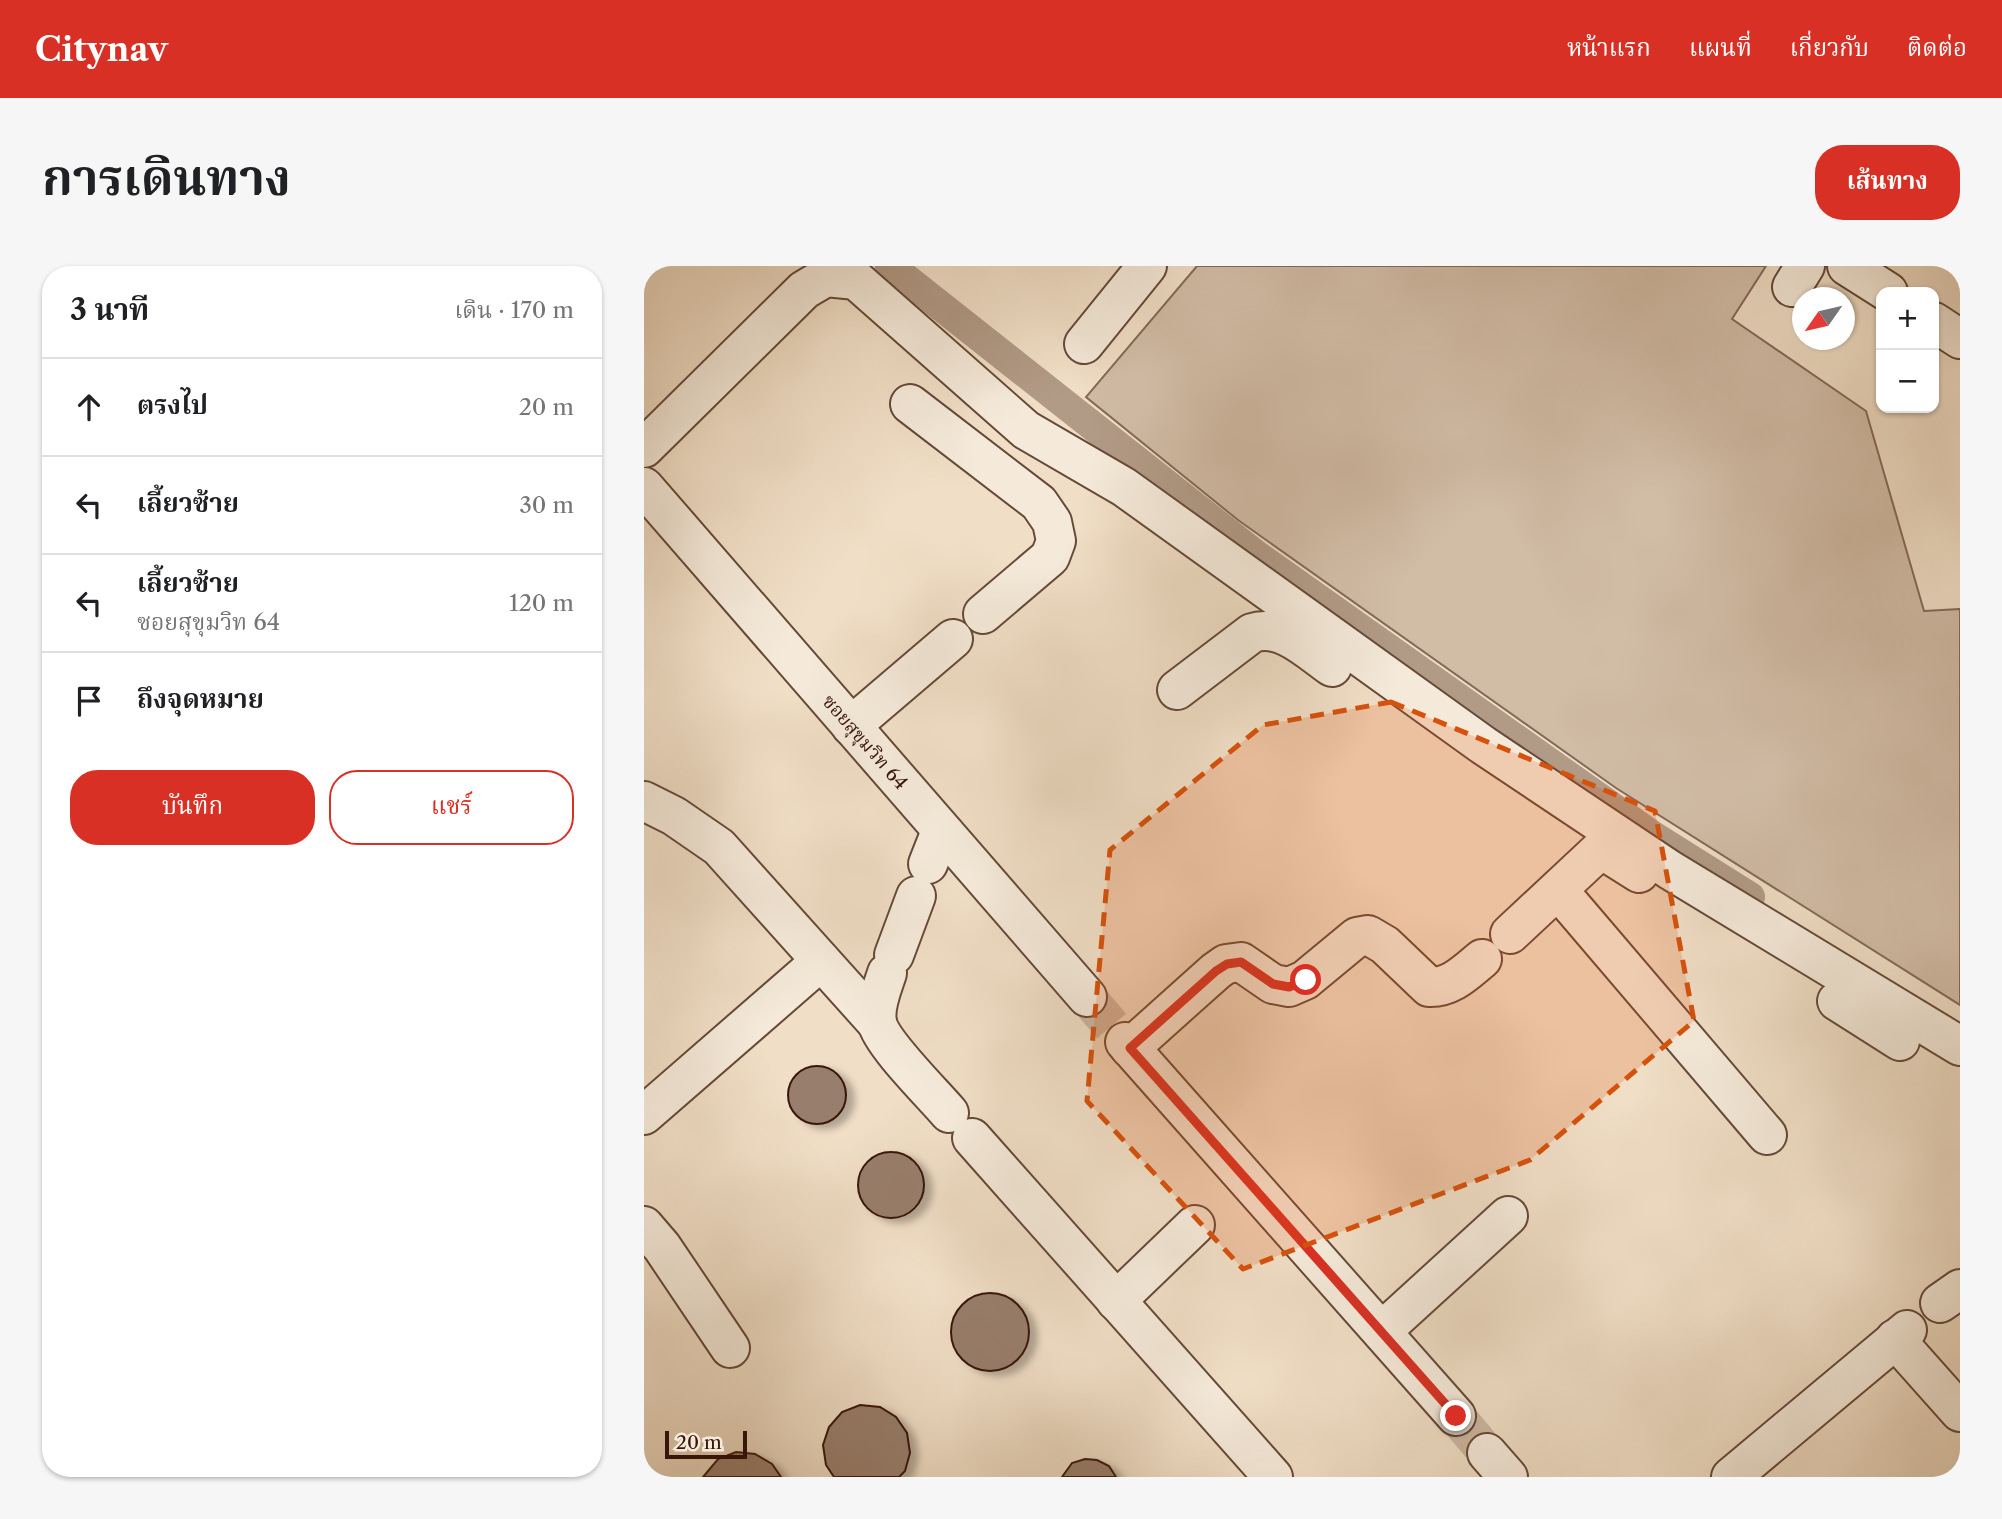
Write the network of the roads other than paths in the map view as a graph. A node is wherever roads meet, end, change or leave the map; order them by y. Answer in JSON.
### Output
{"nodes":[{"id":1,"x":1147,"y":266,"type":"edge"},
{"id":2,"x":1847,"y":266,"type":"edge"},
{"id":3,"x":1880,"y":287,"type":"edge"},
{"id":4,"x":1939,"y":325,"type":"edge"},
{"id":5,"x":1960,"y":339,"type":"edge"},
{"id":6,"x":1084,"y":344,"type":"dead end"},
{"id":7,"x":910,"y":404,"type":"dead end"},
{"id":8,"x":644,"y":448,"type":"edge"},
{"id":9,"x":644,"y":487,"type":"edge"},
{"id":10,"x":982,"y":614,"type":"dead end"},
{"id":11,"x":953,"y":639,"type":"dead end"},
{"id":12,"x":1177,"y":690,"type":"dead end"},
{"id":13,"x":851,"y":726,"type":"junction"},
{"id":14,"x":644,"y":801,"type":"edge"},
{"id":15,"x":1601,"y":849,"type":"junction"},
{"id":16,"x":928,"y":864,"type":"junction"},
{"id":17,"x":1558,"y":890,"type":"junction"},
{"id":18,"x":1510,"y":934,"type":"dead end"},
{"id":19,"x":1482,"y":959,"type":"dead end"},
{"id":20,"x":821,"y":961,"type":"junction"},
{"id":21,"x":1087,"y":997,"type":"tunnel mouth"},
{"id":22,"x":877,"y":1024,"type":"junction"},
{"id":23,"x":1900,"y":1041,"type":"dead end"},
{"id":24,"x":1960,"y":1046,"type":"edge"},
{"id":25,"x":644,"y":1115,"type":"edge"},
{"id":26,"x":1767,"y":1135,"type":"dead end"},
{"id":27,"x":1508,"y":1216,"type":"dead end"},
{"id":28,"x":1195,"y":1225,"type":"dead end"},
{"id":29,"x":644,"y":1226,"type":"edge"},
{"id":30,"x":1116,"y":1300,"type":"junction"},
{"id":31,"x":1382,"y":1331,"type":"junction"},
{"id":32,"x":730,"y":1348,"type":"dead end"},
{"id":33,"x":1960,"y":1412,"type":"edge"},
{"id":34,"x":1456,"y":1416,"type":"tunnel mouth"},
{"id":35,"x":1273,"y":1477,"type":"edge"},
{"id":36,"x":1731,"y":1477,"type":"edge"}],
"edges":[{"from":1,"to":6,"type":"street"},
{"from":2,"to":3,"type":"street"},
{"from":4,"to":5,"type":"street"},
{"from":7,"to":10,"type":"street"},
{"from":8,"to":24,"type":"street"},
{"from":9,"to":13,"type":"street","name":"ซอยสุขุมวิท 64"},
{"from":11,"to":13,"type":"street"},
{"from":12,"to":15,"type":"street"},
{"from":13,"to":16,"type":"street","name":"ซอยสุขุมวิท 64"},
{"from":14,"to":20,"type":"street"},
{"from":15,"to":17,"type":"street"},
{"from":15,"to":23,"type":"street"},
{"from":16,"to":21,"type":"street","name":"ซอยสุขุมวิท 64"},
{"from":16,"to":22,"type":"street"},
{"from":17,"to":18,"type":"street"},
{"from":17,"to":26,"type":"street"},
{"from":19,"to":31,"type":"street"},
{"from":20,"to":22,"type":"street"},
{"from":20,"to":25,"type":"street"},
{"from":22,"to":30,"type":"street"},
{"from":27,"to":31,"type":"street"},
{"from":28,"to":30,"type":"street"},
{"from":29,"to":32,"type":"street"},
{"from":30,"to":35,"type":"street"},
{"from":31,"to":34,"type":"street"},
{"from":33,"to":36,"type":"street"}]}
